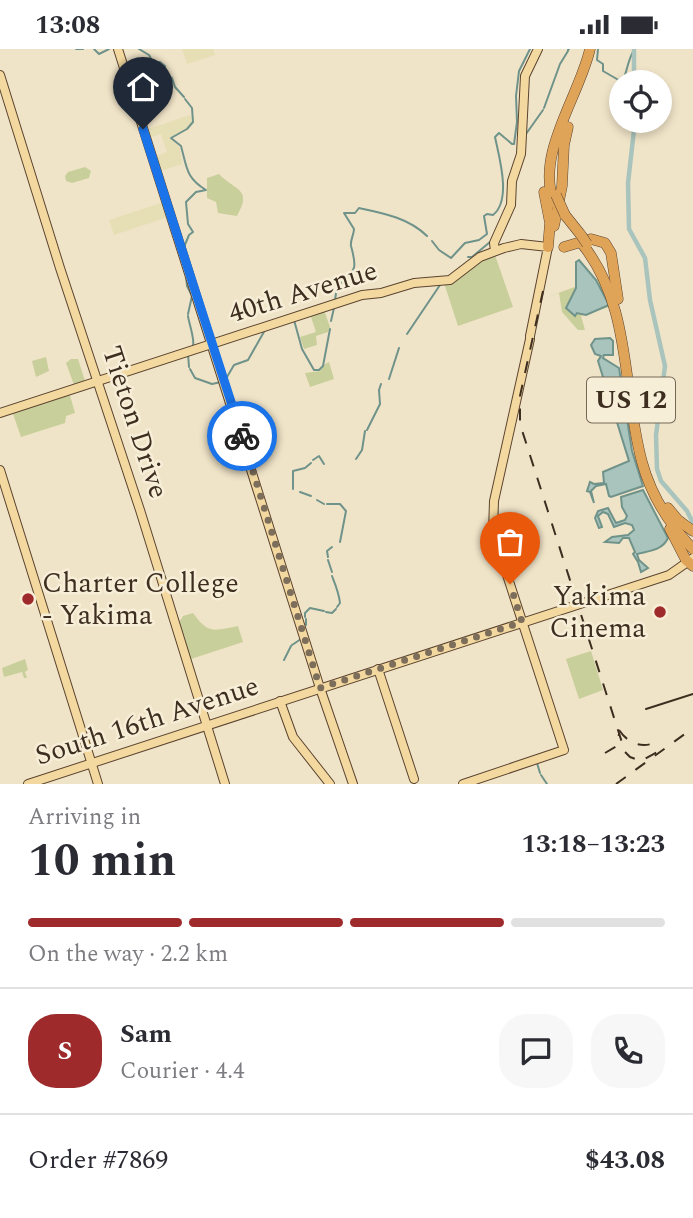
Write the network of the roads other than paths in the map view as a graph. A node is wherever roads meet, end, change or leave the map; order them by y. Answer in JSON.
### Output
{"nodes":[{"id":1,"x":118,"y":49,"type":"edge"},
{"id":2,"x":538,"y":49,"type":"edge"},
{"id":3,"x":591,"y":49,"type":"edge"},
{"id":4,"x":0,"y":75,"type":"edge"},
{"id":5,"x":574,"y":100,"type":"junction"},
{"id":6,"x":582,"y":240,"type":"junction"},
{"id":7,"x":543,"y":246,"type":"junction"},
{"id":8,"x":564,"y":247,"type":"junction"},
{"id":9,"x":499,"y":249,"type":"junction"},
{"id":10,"x":615,"y":310,"type":"junction"},
{"id":11,"x":622,"y":323,"type":"junction"},
{"id":12,"x":211,"y":344,"type":"junction"},
{"id":13,"x":98,"y":382,"type":"junction"},
{"id":14,"x":0,"y":413,"type":"edge"},
{"id":15,"x":0,"y":470,"type":"edge"},
{"id":16,"x":650,"y":472,"type":"junction"},
{"id":17,"x":650,"y":484,"type":"junction"},
{"id":18,"x":693,"y":531,"type":"edge"},
{"id":19,"x":693,"y":544,"type":"edge"},
{"id":20,"x":693,"y":549,"type":"edge"},
{"id":21,"x":688,"y":564,"type":"edge"},
{"id":22,"x":522,"y":622,"type":"junction"},
{"id":23,"x":378,"y":669,"type":"junction"},
{"id":24,"x":320,"y":688,"type":"junction"},
{"id":25,"x":280,"y":701,"type":"junction"},
{"id":26,"x":206,"y":726,"type":"junction"},
{"id":27,"x":93,"y":760,"type":"junction"},
{"id":28,"x":414,"y":779,"type":"dead end"},
{"id":29,"x":28,"y":784,"type":"edge"},
{"id":30,"x":98,"y":784,"type":"edge"},
{"id":31,"x":225,"y":784,"type":"edge"},
{"id":32,"x":330,"y":784,"type":"edge"},
{"id":33,"x":354,"y":784,"type":"edge"},
{"id":34,"x":463,"y":784,"type":"edge"}],
"edges":[{"from":1,"to":12,"type":"main road"},
{"from":2,"to":9,"type":"main road"},
{"from":3,"to":5,"type":"highway","number":"US 12"},
{"from":4,"to":13,"type":"main road","name":"Tieton Drive"},
{"from":5,"to":6,"type":"highway","number":"US 12","bridge":true},
{"from":5,"to":7,"type":"highway"},
{"from":5,"to":7,"type":"highway"},
{"from":6,"to":10,"type":"highway","number":"US 12"},
{"from":6,"to":11,"type":"highway","number":"US 12"},
{"from":7,"to":8,"type":"highway"},
{"from":7,"to":9,"type":"main road"},
{"from":7,"to":22,"type":"main road"},
{"from":8,"to":10,"type":"highway"},
{"from":8,"to":11,"type":"highway"},
{"from":9,"to":12,"type":"main road","name":"40th Avenue"},
{"from":10,"to":17,"type":"highway","number":"US 12"},
{"from":11,"to":16,"type":"highway","number":"US 12"},
{"from":12,"to":13,"type":"main road","name":"40th Avenue"},
{"from":12,"to":24,"type":"main road"},
{"from":13,"to":14,"type":"main road","name":"40th Avenue"},
{"from":13,"to":26,"type":"main road","name":"Tieton Drive"},
{"from":15,"to":27,"type":"main road"},
{"from":16,"to":18,"type":"highway"},
{"from":16,"to":19,"type":"highway","number":"US 12"},
{"from":17,"to":20,"type":"highway","number":"US 12"},
{"from":17,"to":21,"type":"highway"},
{"from":21,"to":22,"type":"main road","name":"South 16th Avenue"},
{"from":22,"to":23,"type":"main road","name":"South 16th Avenue"},
{"from":22,"to":34,"type":"main road"},
{"from":23,"to":24,"type":"main road","name":"South 16th Avenue"},
{"from":23,"to":28,"type":"main road"},
{"from":24,"to":25,"type":"main road","name":"South 16th Avenue"},
{"from":24,"to":33,"type":"main road"},
{"from":25,"to":26,"type":"main road","name":"South 16th Avenue"},
{"from":25,"to":32,"type":"main road"},
{"from":26,"to":27,"type":"main road","name":"South 16th Avenue"},
{"from":26,"to":31,"type":"main road","name":"Tieton Drive"},
{"from":27,"to":29,"type":"main road","name":"South 16th Avenue"},
{"from":27,"to":30,"type":"main road"}]}
